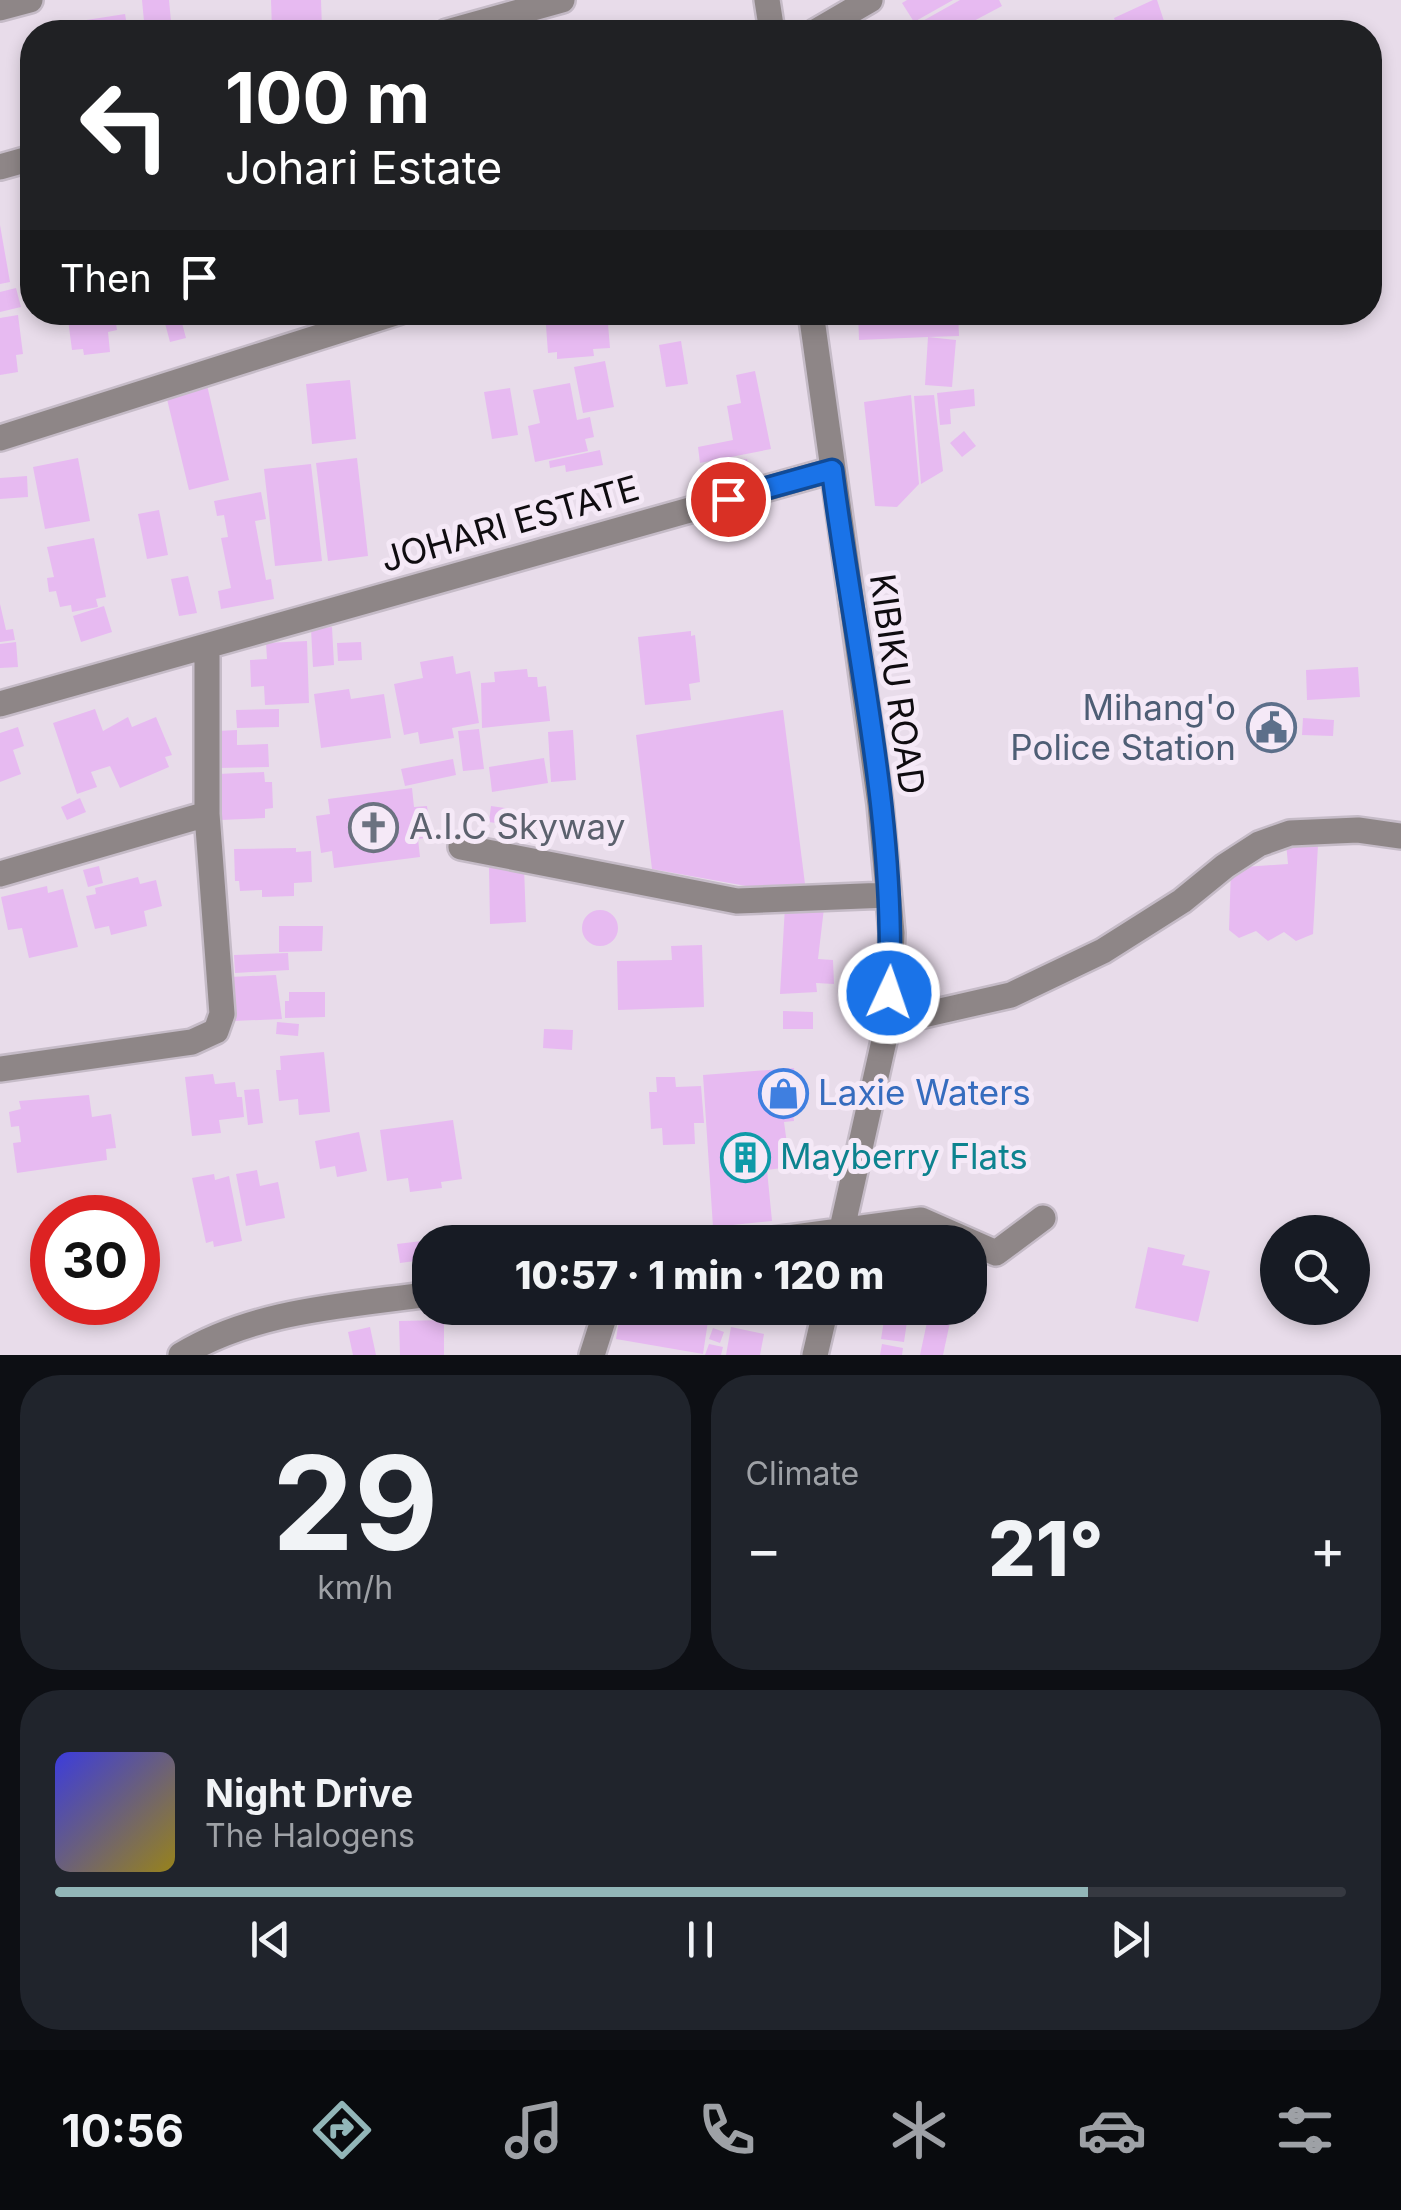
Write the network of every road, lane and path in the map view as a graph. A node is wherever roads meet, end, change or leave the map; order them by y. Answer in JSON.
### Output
{"nodes":[{"id":1,"x":30,"y":0,"type":"edge"},
{"id":2,"x":562,"y":0,"type":"edge"},
{"id":3,"x":870,"y":0,"type":"edge"},
{"id":4,"x":0,"y":8,"type":"edge"},
{"id":5,"x":490,"y":20,"type":"edge"},
{"id":6,"x":836,"y":20,"type":"edge"},
{"id":7,"x":357,"y":325,"type":"edge"},
{"id":8,"x":813,"y":325,"type":"edge"},
{"id":9,"x":0,"y":438,"type":"edge"},
{"id":10,"x":832,"y":470,"type":"junction"},
{"id":11,"x":207,"y":646,"type":"junction"},
{"id":12,"x":0,"y":704,"type":"edge"},
{"id":13,"x":207,"y":814,"type":"junction"},
{"id":14,"x":1401,"y":836,"type":"edge"},
{"id":15,"x":461,"y":846,"type":"dead end"},
{"id":16,"x":0,"y":874,"type":"edge"},
{"id":17,"x":888,"y":896,"type":"junction"},
{"id":18,"x":888,"y":1023,"type":"junction"},
{"id":19,"x":0,"y":1068,"type":"edge"},
{"id":20,"x":1043,"y":1218,"type":"dead end"},
{"id":21,"x":843,"y":1225,"type":"edge"},
{"id":22,"x":896,"y":1225,"type":"edge"},
{"id":23,"x":933,"y":1225,"type":"edge"},
{"id":24,"x":987,"y":1248,"type":"edge"},
{"id":25,"x":412,"y":1297,"type":"edge"},
{"id":26,"x":601,"y":1325,"type":"edge"},
{"id":27,"x":822,"y":1325,"type":"edge"},
{"id":28,"x":181,"y":1355,"type":"edge"},
{"id":29,"x":592,"y":1355,"type":"edge"},
{"id":30,"x":816,"y":1355,"type":"edge"}],
"edges":[{"from":1,"to":4,"type":"street"},
{"from":2,"to":5,"type":"street"},
{"from":3,"to":6,"type":"street"},
{"from":7,"to":9,"type":"street"},
{"from":8,"to":10,"type":"street","name":"KIBIKU ROAD"},
{"from":10,"to":11,"type":"street","name":"JOHARI ESTATE"},
{"from":10,"to":17,"type":"street","name":"KIBIKU ROAD"},
{"from":11,"to":12,"type":"street","name":"JOHARI ESTATE"},
{"from":11,"to":13,"type":"street"},
{"from":13,"to":16,"type":"street"},
{"from":13,"to":19,"type":"street"},
{"from":14,"to":18,"type":"street"},
{"from":15,"to":17,"type":"street"},
{"from":17,"to":18,"type":"street","name":"KIBIKU ROAD"},
{"from":18,"to":21,"type":"street","name":"KIBIKU ROAD"},
{"from":20,"to":24,"type":"street"},
{"from":22,"to":23,"type":"street"},
{"from":25,"to":28,"type":"street"},
{"from":26,"to":29,"type":"street"},
{"from":27,"to":30,"type":"street"}]}
